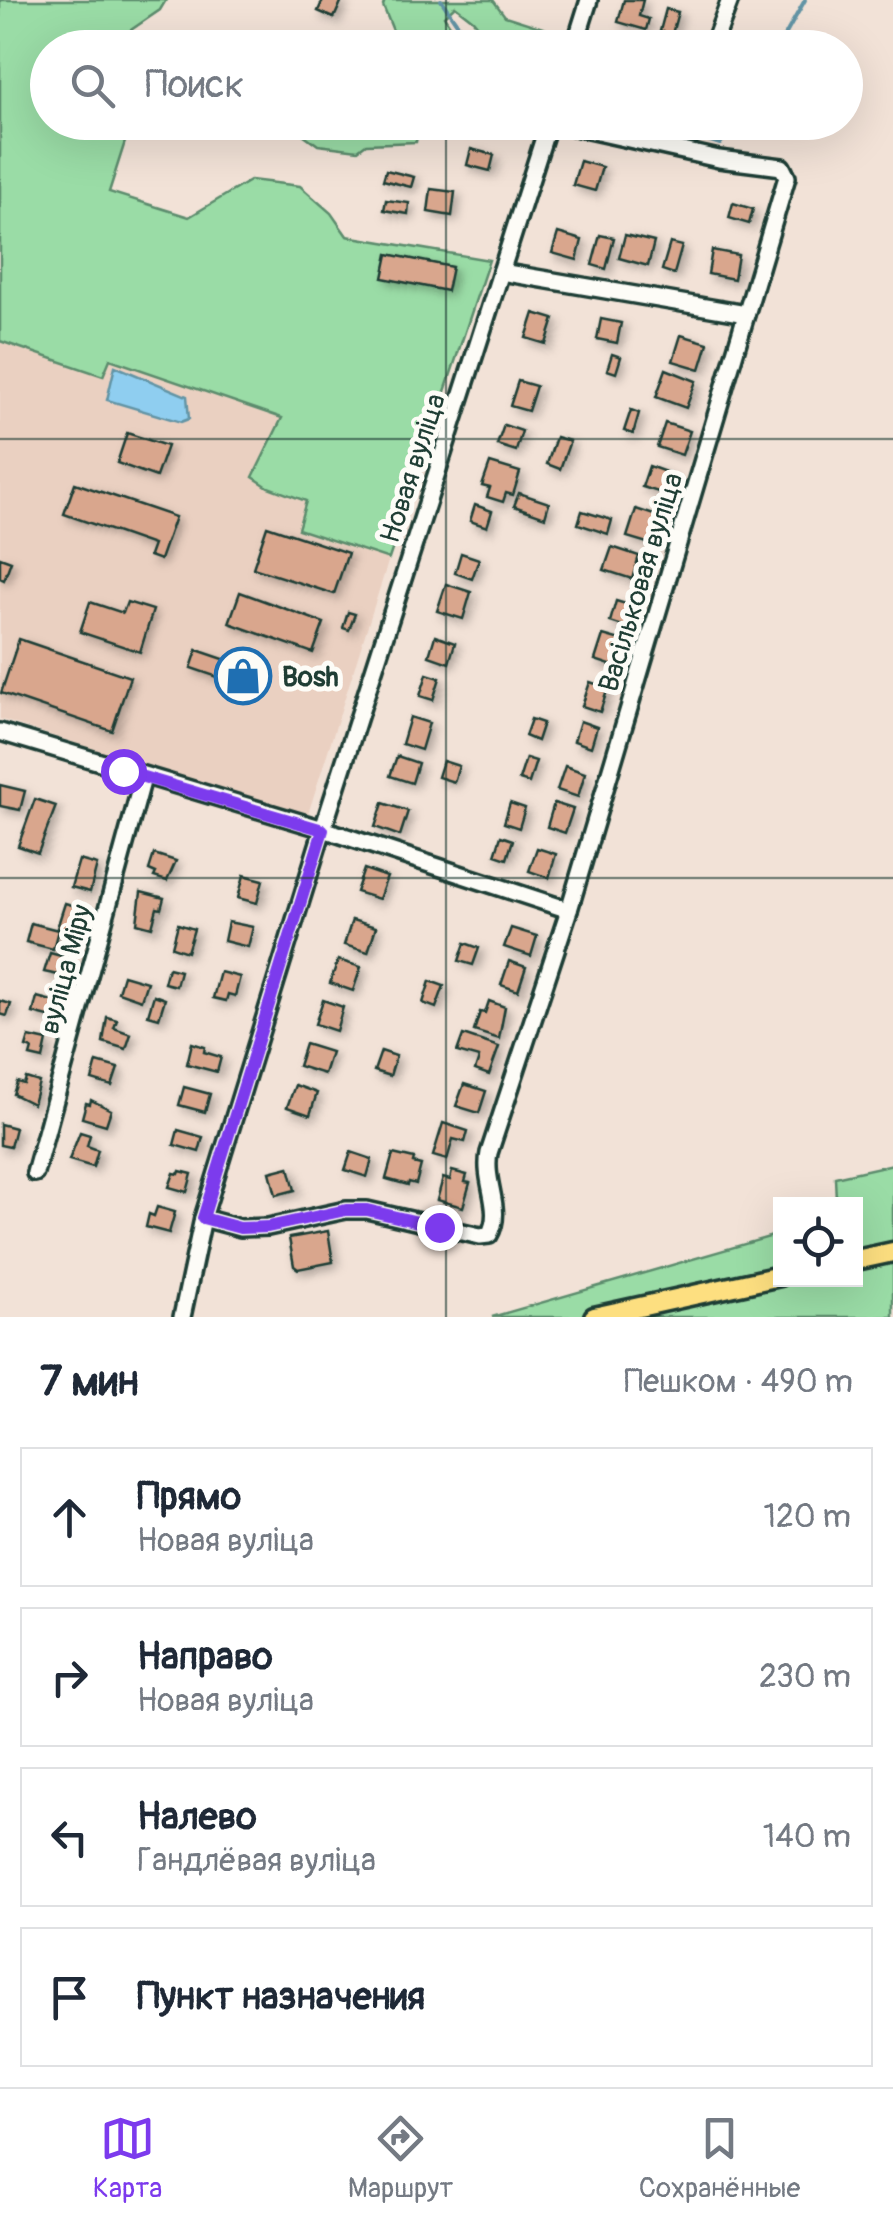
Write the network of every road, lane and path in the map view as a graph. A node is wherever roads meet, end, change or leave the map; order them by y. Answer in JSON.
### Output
{"nodes":[{"id":1,"x":589,"y":0,"type":"edge"},
{"id":2,"x":730,"y":0,"type":"edge"},
{"id":3,"x":580,"y":30,"type":"edge"},
{"id":4,"x":719,"y":30,"type":"edge"},
{"id":5,"x":544,"y":140,"type":"edge"},
{"id":6,"x":632,"y":140,"type":"edge"},
{"id":7,"x":501,"y":272,"type":"junction"},
{"id":8,"x":746,"y":314,"type":"junction"},
{"id":9,"x":0,"y":732,"type":"edge"},
{"id":10,"x":142,"y":778,"type":"junction"},
{"id":11,"x":323,"y":830,"type":"junction"},
{"id":12,"x":569,"y":910,"type":"junction"},
{"id":13,"x":35,"y":1173,"type":"dead end"},
{"id":14,"x":203,"y":1218,"type":"junction"},
{"id":15,"x":893,"y":1252,"type":"edge"},
{"id":16,"x":863,"y":1258,"type":"edge"},
{"id":17,"x":773,"y":1278,"type":"edge"},
{"id":18,"x":182,"y":1317,"type":"edge"},
{"id":19,"x":594,"y":1317,"type":"edge"}],
"edges":[{"from":1,"to":3,"type":"street"},
{"from":2,"to":4,"type":"street"},
{"from":5,"to":7,"type":"street","name":"Новая вуліца"},
{"from":6,"to":8,"type":"street","name":"Васільковая вуліца"},
{"from":7,"to":8,"type":"street"},
{"from":7,"to":11,"type":"street","name":"Новая вуліца"},
{"from":8,"to":12,"type":"street","name":"Васільковая вуліца"},
{"from":9,"to":10,"type":"street"},
{"from":10,"to":11,"type":"street"},
{"from":10,"to":13,"type":"street","name":"вуліца Міру"},
{"from":11,"to":12,"type":"street"},
{"from":11,"to":14,"type":"street","name":"Новая вуліца"},
{"from":12,"to":14,"type":"street","name":"Васільковая вуліца"},
{"from":14,"to":18,"type":"street","name":"Новая вуліца"},
{"from":15,"to":16,"type":"main road"},
{"from":17,"to":19,"type":"main road"}]}
